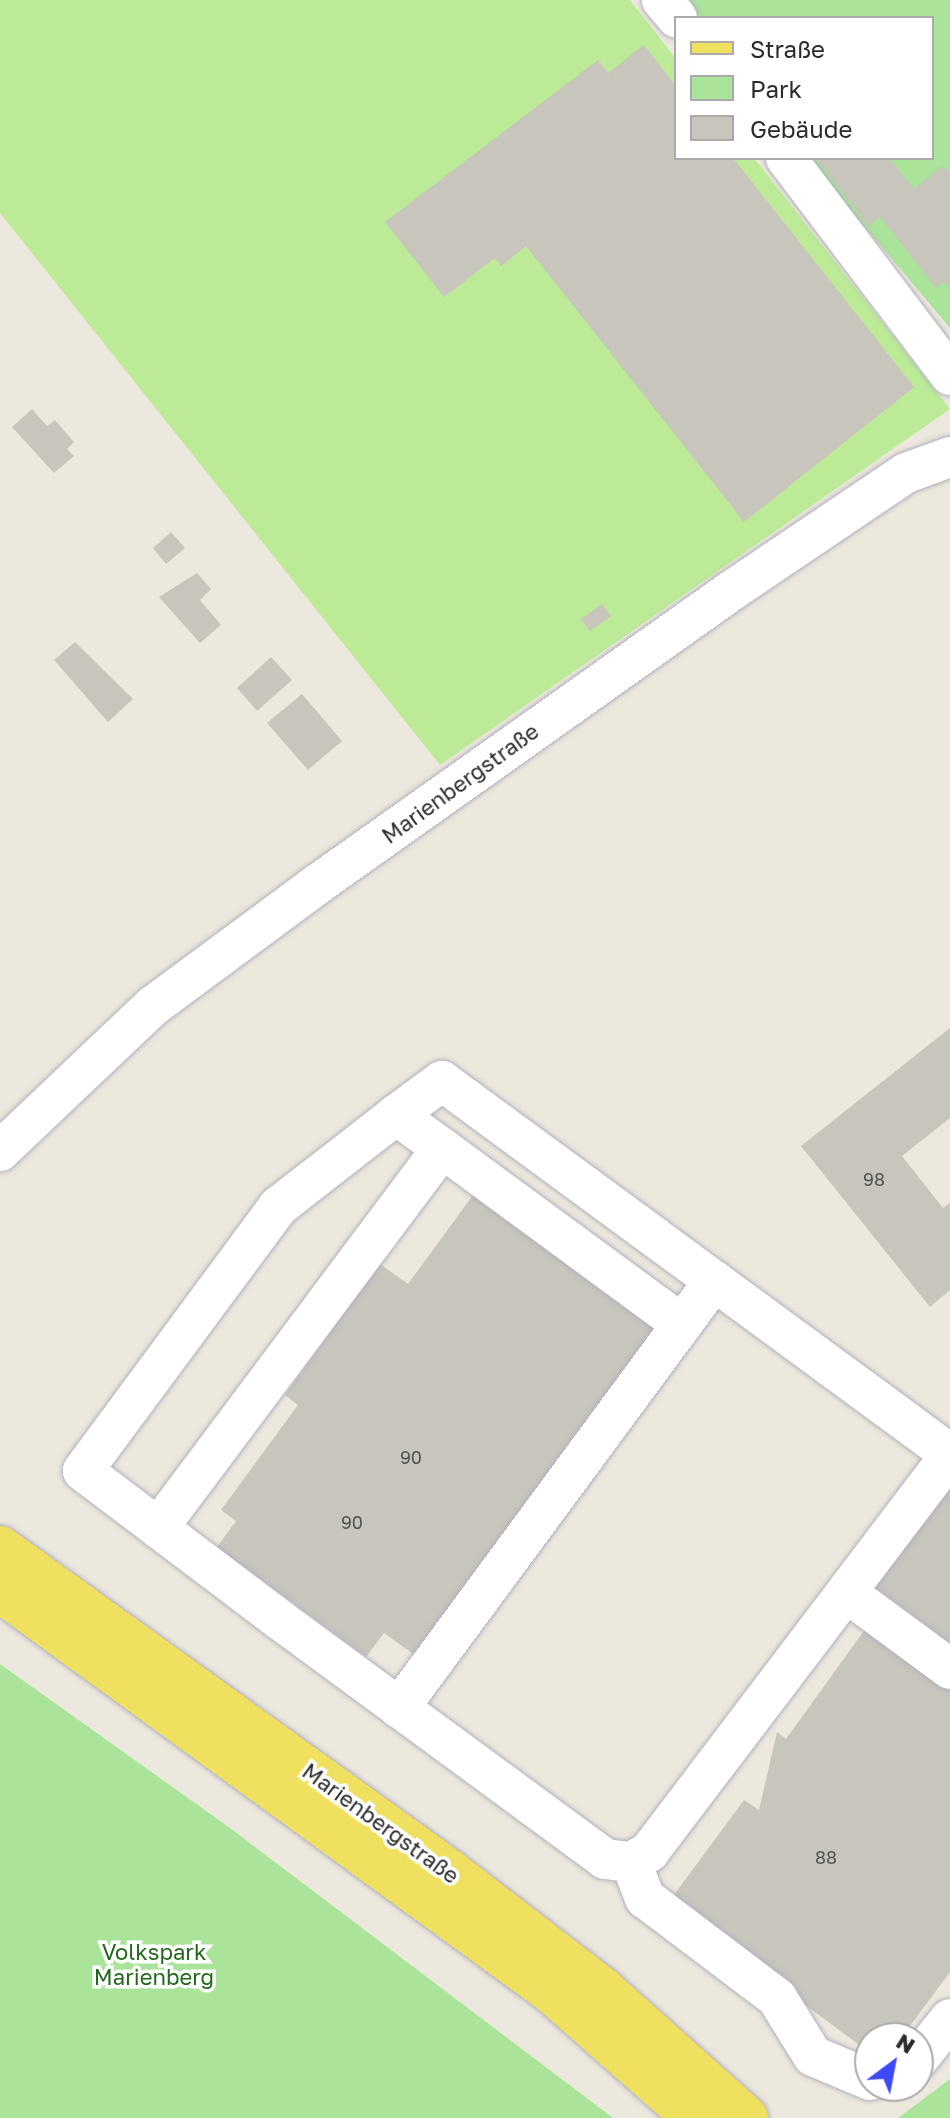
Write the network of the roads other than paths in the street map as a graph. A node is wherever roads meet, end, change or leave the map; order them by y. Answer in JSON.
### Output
{"nodes":[{"id":1,"x":662,"y":0,"type":"edge"},
{"id":2,"x":675,"y":16,"type":"edge"},
{"id":3,"x":788,"y":160,"type":"edge"},
{"id":4,"x":950,"y":375,"type":"edge"},
{"id":5,"x":950,"y":457,"type":"edge"},
{"id":6,"x":396,"y":1115,"type":"junction"},
{"id":7,"x":3,"y":1140,"type":"edge"},
{"id":8,"x":442,"y":1148,"type":"junction"},
{"id":9,"x":714,"y":1281,"type":"junction"},
{"id":10,"x":682,"y":1324,"type":"junction"},
{"id":11,"x":950,"y":1455,"type":"edge"},
{"id":12,"x":158,"y":1528,"type":"junction"},
{"id":13,"x":0,"y":1548,"type":"edge"},
{"id":14,"x":0,"y":1590,"type":"edge"},
{"id":15,"x":847,"y":1593,"type":"junction"},
{"id":16,"x":950,"y":1669,"type":"edge"},
{"id":17,"x":399,"y":1708,"type":"junction"},
{"id":18,"x":631,"y":1862,"type":"junction"},
{"id":19,"x":450,"y":1872,"type":"junction"},
{"id":20,"x":398,"y":1876,"type":"junction"},
{"id":21,"x":950,"y":2019,"type":"edge"},
{"id":22,"x":934,"y":2039,"type":"edge"},
{"id":23,"x":854,"y":2073,"type":"edge"},
{"id":24,"x":695,"y":2118,"type":"edge"},
{"id":25,"x":746,"y":2118,"type":"edge"}],
"edges":[{"from":1,"to":2,"type":"street"},
{"from":3,"to":4,"type":"street"},
{"from":5,"to":7,"type":"street","name":"Marienbergstraße"},
{"from":6,"to":8,"type":"street"},
{"from":6,"to":9,"type":"street"},
{"from":6,"to":12,"type":"street"},
{"from":8,"to":10,"type":"street"},
{"from":8,"to":12,"type":"street"},
{"from":9,"to":10,"type":"street"},
{"from":9,"to":11,"type":"street"},
{"from":10,"to":17,"type":"street"},
{"from":11,"to":15,"type":"street"},
{"from":12,"to":17,"type":"street"},
{"from":13,"to":19,"type":"main road","name":"Marienbergstraße"},
{"from":14,"to":20,"type":"main road","name":"Marienbergstraße"},
{"from":15,"to":16,"type":"street"},
{"from":15,"to":18,"type":"street"},
{"from":17,"to":18,"type":"street"},
{"from":18,"to":23,"type":"street"},
{"from":19,"to":20,"type":"main road"},
{"from":19,"to":25,"type":"main road","name":"Marienbergstraße"},
{"from":20,"to":24,"type":"main road","name":"Marienbergstraße"},
{"from":21,"to":22,"type":"street"}]}
